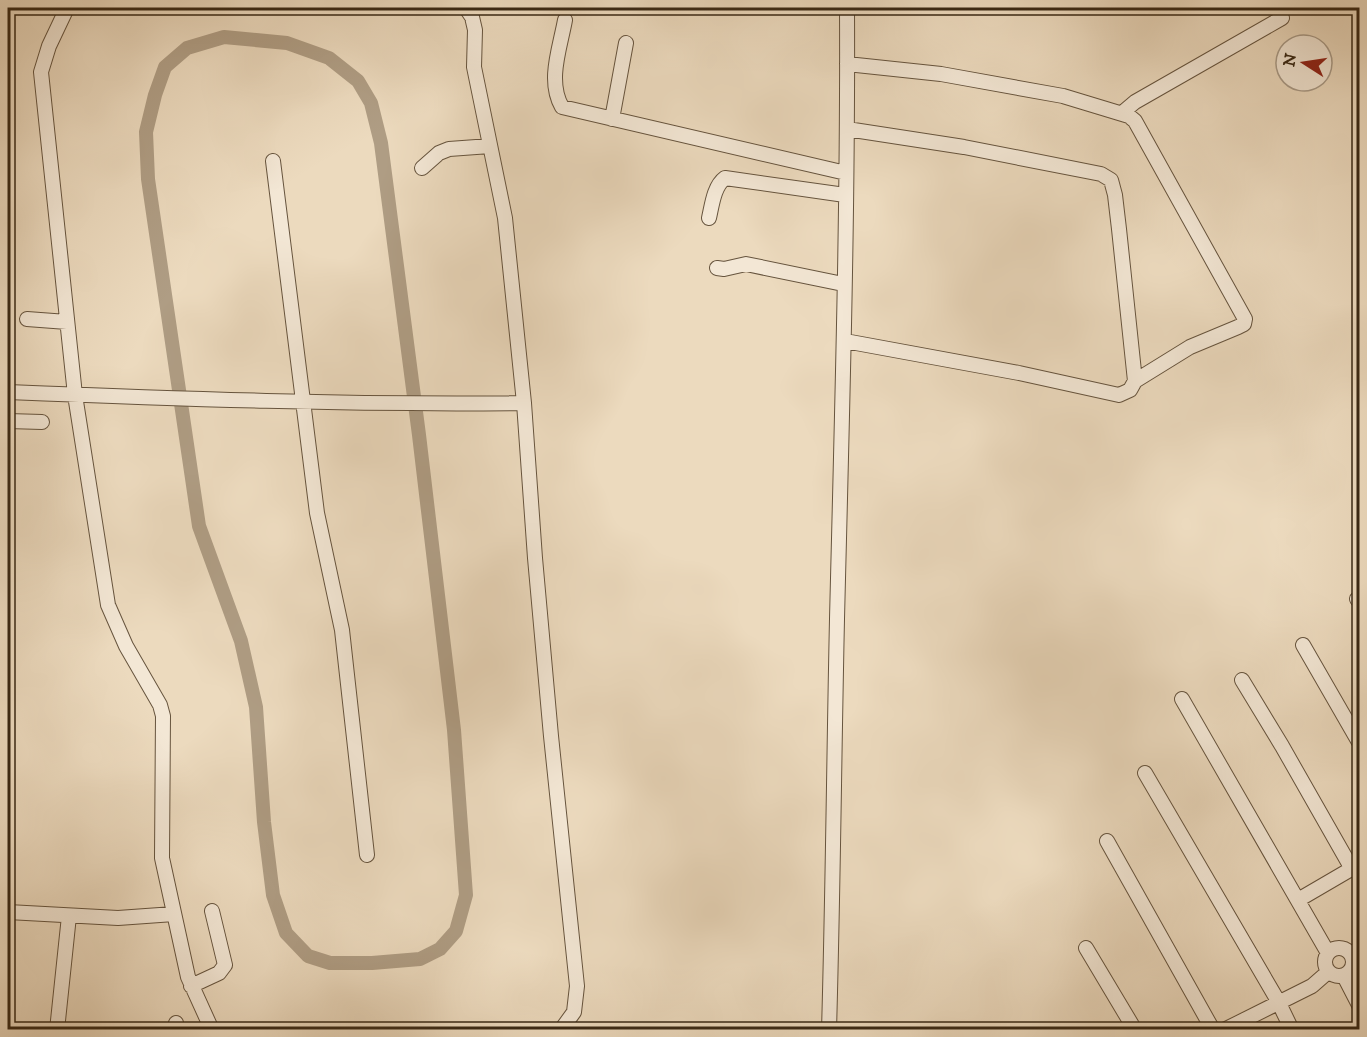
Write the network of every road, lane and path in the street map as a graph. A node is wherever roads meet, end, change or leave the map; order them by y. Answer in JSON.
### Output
{"nodes":[{"id":1,"x":67,"y":8,"type":"edge"},
{"id":2,"x":466,"y":8,"type":"edge"},
{"id":3,"x":847,"y":8,"type":"edge"},
{"id":4,"x":1282,"y":18,"type":"dead end"},
{"id":5,"x":565,"y":20,"type":"dead end"},
{"id":6,"x":626,"y":43,"type":"dead end"},
{"id":7,"x":847,"y":64,"type":"junction"},
{"id":8,"x":1122,"y":113,"type":"junction"},
{"id":9,"x":612,"y":119,"type":"junction"},
{"id":10,"x":847,"y":129,"type":"junction"},
{"id":11,"x":490,"y":146,"type":"junction"},
{"id":12,"x":273,"y":161,"type":"dead end"},
{"id":13,"x":422,"y":168,"type":"dead end"},
{"id":14,"x":846,"y":173,"type":"junction"},
{"id":15,"x":845,"y":195,"type":"junction"},
{"id":16,"x":709,"y":218,"type":"dead end"},
{"id":17,"x":717,"y":267,"type":"dead end"},
{"id":18,"x":843,"y":284,"type":"junction"},
{"id":19,"x":27,"y":319,"type":"dead end"},
{"id":20,"x":67,"y":322,"type":"junction"},
{"id":21,"x":845,"y":341,"type":"junction"},
{"id":22,"x":1135,"y":381,"type":"junction"},
{"id":23,"x":8,"y":392,"type":"edge"},
{"id":24,"x":75,"y":395,"type":"junction"},
{"id":25,"x":303,"y":401,"type":"junction"},
{"id":26,"x":524,"y":403,"type":"junction"},
{"id":27,"x":8,"y":421,"type":"edge"},
{"id":28,"x":42,"y":422,"type":"dead end"},
{"id":29,"x":1303,"y":645,"type":"dead end"},
{"id":30,"x":1242,"y":680,"type":"dead end"},
{"id":31,"x":1182,"y":699,"type":"dead end"},
{"id":32,"x":1359,"y":744,"type":"edge"},
{"id":33,"x":1145,"y":773,"type":"dead end"},
{"id":34,"x":1107,"y":841,"type":"dead end"},
{"id":35,"x":368,"y":855,"type":"dead end"},
{"id":36,"x":1356,"y":866,"type":"edge"},
{"id":37,"x":1298,"y":900,"type":"junction"},
{"id":38,"x":212,"y":911,"type":"dead end"},
{"id":39,"x":8,"y":912,"type":"edge"},
{"id":40,"x":174,"y":914,"type":"junction"},
{"id":41,"x":69,"y":916,"type":"junction"},
{"id":42,"x":1359,"y":941,"type":"edge"},
{"id":43,"x":1086,"y":948,"type":"dead end"},
{"id":44,"x":1328,"y":952,"type":"junction"},
{"id":45,"x":1349,"y":952,"type":"junction"},
{"id":46,"x":1328,"y":972,"type":"junction"},
{"id":47,"x":1344,"y":976,"type":"junction"},
{"id":48,"x":191,"y":986,"type":"junction"},
{"id":49,"x":1278,"y":1001,"type":"junction"},
{"id":50,"x":1359,"y":1007,"type":"edge"},
{"id":51,"x":57,"y":1029,"type":"edge"},
{"id":52,"x":212,"y":1029,"type":"edge"},
{"id":53,"x":561,"y":1029,"type":"edge"},
{"id":54,"x":829,"y":1029,"type":"edge"},
{"id":55,"x":1135,"y":1029,"type":"edge"},
{"id":56,"x":1213,"y":1029,"type":"edge"},
{"id":57,"x":1224,"y":1029,"type":"edge"},
{"id":58,"x":1292,"y":1029,"type":"edge"}],
"edges":[{"from":1,"to":20,"type":"street"},
{"from":2,"to":11,"type":"street"},
{"from":3,"to":7,"type":"street"},
{"from":4,"to":8,"type":"street"},
{"from":5,"to":9,"type":"street"},
{"from":6,"to":9,"type":"street"},
{"from":7,"to":8,"type":"street"},
{"from":7,"to":10,"type":"street"},
{"from":8,"to":22,"type":"street"},
{"from":9,"to":14,"type":"street"},
{"from":10,"to":14,"type":"street"},
{"from":10,"to":22,"type":"street"},
{"from":11,"to":13,"type":"street"},
{"from":11,"to":26,"type":"street"},
{"from":12,"to":25,"type":"street"},
{"from":14,"to":15,"type":"street"},
{"from":15,"to":16,"type":"street"},
{"from":15,"to":18,"type":"street"},
{"from":17,"to":18,"type":"street"},
{"from":18,"to":21,"type":"street"},
{"from":19,"to":20,"type":"street"},
{"from":20,"to":24,"type":"street"},
{"from":21,"to":22,"type":"street"},
{"from":21,"to":54,"type":"street"},
{"from":23,"to":24,"type":"street"},
{"from":24,"to":25,"type":"street"},
{"from":24,"to":40,"type":"street"},
{"from":25,"to":26,"type":"street"},
{"from":25,"to":35,"type":"street"},
{"from":26,"to":53,"type":"street"},
{"from":27,"to":28,"type":"street"},
{"from":29,"to":32,"type":"street"},
{"from":30,"to":36,"type":"street"},
{"from":31,"to":37,"type":"street"},
{"from":33,"to":49,"type":"street"},
{"from":34,"to":56,"type":"street"},
{"from":36,"to":37,"type":"street"},
{"from":37,"to":44,"type":"street"},
{"from":38,"to":48,"type":"street"},
{"from":39,"to":41,"type":"street"},
{"from":40,"to":41,"type":"street"},
{"from":40,"to":48,"type":"street"},
{"from":41,"to":51,"type":"street"},
{"from":42,"to":45,"type":"street"},
{"from":43,"to":55,"type":"street"},
{"from":44,"to":45,"type":"street"},
{"from":44,"to":46,"type":"street"},
{"from":45,"to":47,"type":"street"},
{"from":46,"to":47,"type":"street"},
{"from":46,"to":49,"type":"street"},
{"from":47,"to":50,"type":"street"},
{"from":48,"to":52,"type":"street"},
{"from":49,"to":57,"type":"street"},
{"from":49,"to":58,"type":"street"}]}
